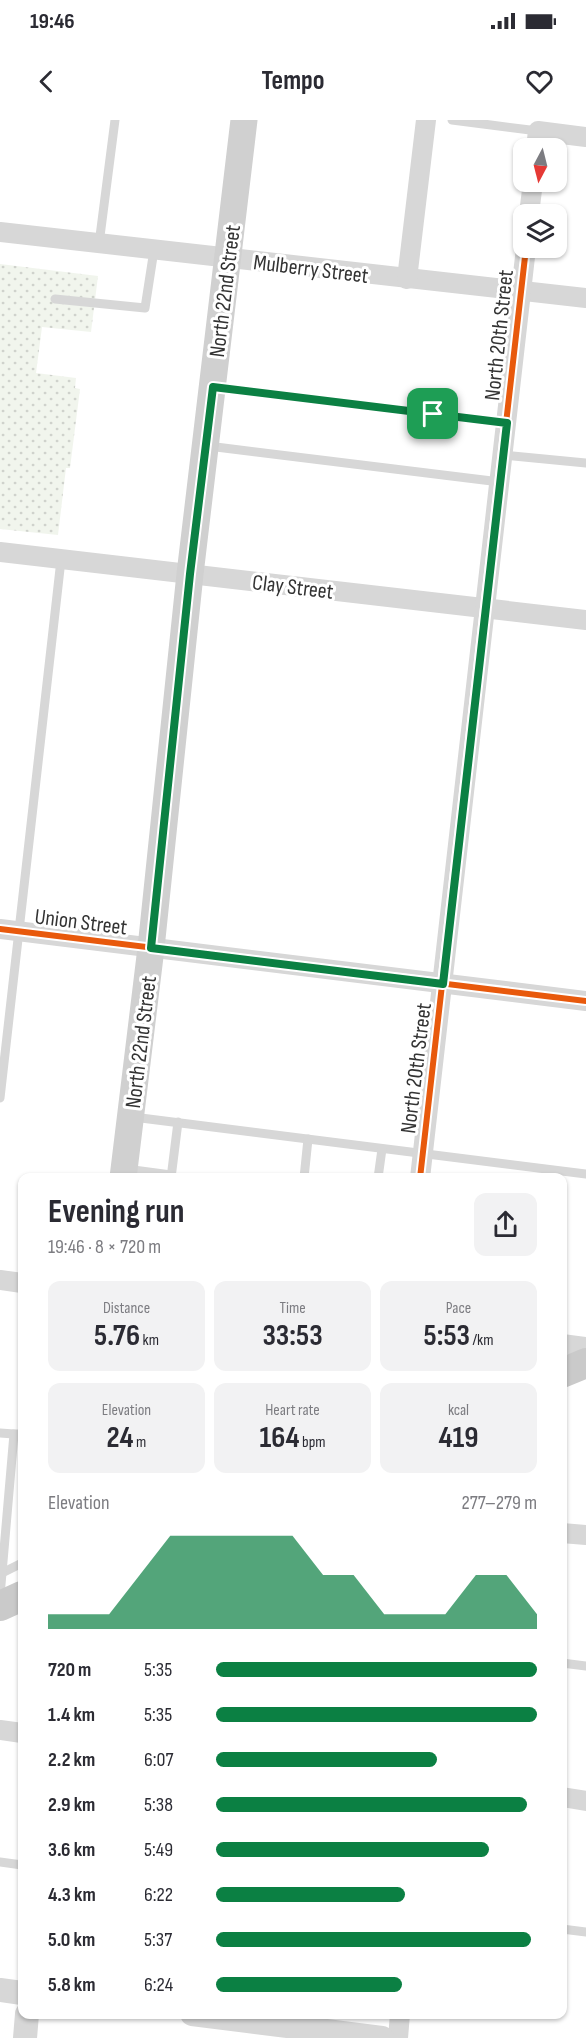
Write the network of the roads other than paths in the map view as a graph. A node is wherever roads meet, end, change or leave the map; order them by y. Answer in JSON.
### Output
{"nodes":[{"id":1,"x":115,"y":120,"type":"edge"},
{"id":2,"x":244,"y":120,"type":"edge"},
{"id":3,"x":426,"y":120,"type":"edge"},
{"id":4,"x":452,"y":120,"type":"edge"},
{"id":5,"x":586,"y":137,"type":"edge"},
{"id":6,"x":528,"y":138,"type":"edge"},
{"id":7,"x":567,"y":138,"type":"edge"},
{"id":8,"x":0,"y":232,"type":"edge"},
{"id":9,"x":99,"y":244,"type":"junction"},
{"id":10,"x":154,"y":250,"type":"junction"},
{"id":11,"x":229,"y":258,"type":"junction"},
{"id":12,"x":525,"y":258,"type":"edge"},
{"id":13,"x":407,"y":279,"type":"junction"},
{"id":14,"x":521,"y":291,"type":"junction"},
{"id":15,"x":586,"y":298,"type":"edge"},
{"id":16,"x":55,"y":299,"type":"dead end"},
{"id":17,"x":213,"y":387,"type":"junction"},
{"id":18,"x":507,"y":423,"type":"junction"},
{"id":19,"x":205,"y":446,"type":"junction"},
{"id":20,"x":503,"y":455,"type":"junction"},
{"id":21,"x":586,"y":464,"type":"edge"},
{"id":22,"x":500,"y":482,"type":"junction"},
{"id":23,"x":0,"y":552,"type":"edge"},
{"id":24,"x":61,"y":560,"type":"junction"},
{"id":25,"x":190,"y":574,"type":"junction"},
{"id":26,"x":486,"y":608,"type":"junction"},
{"id":27,"x":586,"y":620,"type":"edge"},
{"id":28,"x":10,"y":930,"type":"edge"},
{"id":29,"x":151,"y":948,"type":"junction"},
{"id":30,"x":443,"y":984,"type":"junction"},
{"id":31,"x":586,"y":1001,"type":"edge"},
{"id":32,"x":0,"y":1098,"type":"edge"},
{"id":33,"x":130,"y":1116,"type":"junction"},
{"id":34,"x":178,"y":1122,"type":"junction"},
{"id":35,"x":308,"y":1139,"type":"junction"},
{"id":36,"x":381,"y":1149,"type":"junction"},
{"id":37,"x":423,"y":1154,"type":"junction"},
{"id":38,"x":123,"y":1173,"type":"edge"},
{"id":39,"x":171,"y":1173,"type":"edge"},
{"id":40,"x":305,"y":1173,"type":"edge"},
{"id":41,"x":379,"y":1173,"type":"edge"},
{"id":42,"x":421,"y":1173,"type":"edge"},
{"id":43,"x":586,"y":1174,"type":"edge"},
{"id":44,"x":0,"y":1280,"type":"edge"},
{"id":45,"x":18,"y":1282,"type":"edge"},
{"id":46,"x":567,"y":1345,"type":"edge"},
{"id":47,"x":586,"y":1347,"type":"edge"},
{"id":48,"x":586,"y":1363,"type":"edge"},
{"id":49,"x":567,"y":1371,"type":"edge"},
{"id":50,"x":0,"y":1433,"type":"edge"},
{"id":51,"x":18,"y":1434,"type":"edge"},
{"id":52,"x":567,"y":1533,"type":"edge"},
{"id":53,"x":586,"y":1535,"type":"edge"},
{"id":54,"x":18,"y":1565,"type":"edge"},
{"id":55,"x":1,"y":1573,"type":"edge"},
{"id":56,"x":0,"y":1596,"type":"edge"},
{"id":57,"x":18,"y":1598,"type":"edge"},
{"id":58,"x":0,"y":1606,"type":"edge"},
{"id":59,"x":567,"y":1663,"type":"edge"},
{"id":60,"x":586,"y":1665,"type":"edge"},
{"id":61,"x":0,"y":1730,"type":"edge"},
{"id":62,"x":18,"y":1732,"type":"edge"},
{"id":63,"x":567,"y":1798,"type":"edge"},
{"id":64,"x":586,"y":1801,"type":"edge"},
{"id":65,"x":0,"y":1862,"type":"edge"},
{"id":66,"x":18,"y":1864,"type":"edge"},
{"id":67,"x":567,"y":1930,"type":"edge"},
{"id":68,"x":586,"y":1932,"type":"edge"},
{"id":69,"x":0,"y":1990,"type":"edge"},
{"id":70,"x":18,"y":1992,"type":"edge"},
{"id":71,"x":27,"y":2019,"type":"edge"},
{"id":72,"x":232,"y":2019,"type":"edge"},
{"id":73,"x":400,"y":2019,"type":"edge"},
{"id":74,"x":25,"y":2038,"type":"edge"},
{"id":75,"x":382,"y":2038,"type":"edge"},
{"id":76,"x":398,"y":2038,"type":"edge"}],
"edges":[{"from":1,"to":9,"type":"lane"},
{"from":2,"to":11,"type":"main road","name":"North 22nd Street"},
{"from":3,"to":13,"type":"street"},
{"from":4,"to":6,"type":"lane"},
{"from":5,"to":7,"type":"street"},
{"from":8,"to":9,"type":"street","name":"Mulberry Street"},
{"from":9,"to":10,"type":"street","name":"Mulberry Street"},
{"from":10,"to":11,"type":"street","name":"Mulberry Street"},
{"from":10,"to":16,"type":"lane"},
{"from":11,"to":13,"type":"street","name":"Mulberry Street"},
{"from":11,"to":17,"type":"main road","name":"North 22nd Street"},
{"from":12,"to":14,"type":"street","name":"North 20th Street"},
{"from":13,"to":14,"type":"street","name":"Mulberry Street"},
{"from":14,"to":15,"type":"street","name":"Mulberry Street"},
{"from":14,"to":18,"type":"street","name":"North 20th Street"},
{"from":17,"to":18,"type":"lane"},
{"from":17,"to":19,"type":"main road","name":"North 22nd Street"},
{"from":18,"to":20,"type":"street","name":"North 20th Street"},
{"from":19,"to":22,"type":"lane"},
{"from":19,"to":25,"type":"main road","name":"North 22nd Street"},
{"from":20,"to":21,"type":"lane"},
{"from":20,"to":22,"type":"street","name":"North 20th Street"},
{"from":22,"to":26,"type":"street","name":"North 20th Street"},
{"from":23,"to":24,"type":"street","name":"Clay Street"},
{"from":24,"to":25,"type":"street","name":"Clay Street"},
{"from":24,"to":28,"type":"lane"},
{"from":25,"to":26,"type":"street","name":"Clay Street"},
{"from":25,"to":29,"type":"main road","name":"North 22nd Street"},
{"from":26,"to":27,"type":"street","name":"Clay Street"},
{"from":26,"to":30,"type":"street","name":"North 20th Street"},
{"from":28,"to":29,"type":"street","name":"Union Street"},
{"from":28,"to":32,"type":"lane"},
{"from":29,"to":30,"type":"street","name":"Union Street"},
{"from":29,"to":33,"type":"main road","name":"North 22nd Street"},
{"from":30,"to":31,"type":"street","name":"Union Street"},
{"from":30,"to":37,"type":"street","name":"North 20th Street"},
{"from":33,"to":34,"type":"lane"},
{"from":33,"to":38,"type":"main road","name":"North 22nd Street"},
{"from":34,"to":35,"type":"lane"},
{"from":34,"to":39,"type":"lane"},
{"from":35,"to":36,"type":"lane"},
{"from":35,"to":40,"type":"lane"},
{"from":36,"to":37,"type":"lane"},
{"from":36,"to":41,"type":"lane"},
{"from":37,"to":42,"type":"street","name":"North 20th Street"},
{"from":37,"to":43,"type":"lane"},
{"from":44,"to":45,"type":"street"},
{"from":46,"to":47,"type":"street"},
{"from":48,"to":49,"type":"main road"},
{"from":50,"to":51,"type":"lane"},
{"from":51,"to":55,"type":"lane"},
{"from":52,"to":53,"type":"street"},
{"from":54,"to":55,"type":"lane"},
{"from":55,"to":56,"type":"lane"},
{"from":57,"to":58,"type":"main road"},
{"from":59,"to":60,"type":"lane"},
{"from":61,"to":62,"type":"street"},
{"from":63,"to":64,"type":"street"},
{"from":65,"to":66,"type":"lane"},
{"from":67,"to":68,"type":"lane"},
{"from":69,"to":70,"type":"street"},
{"from":71,"to":74,"type":"street"},
{"from":72,"to":75,"type":"street"},
{"from":73,"to":76,"type":"street"}]}
